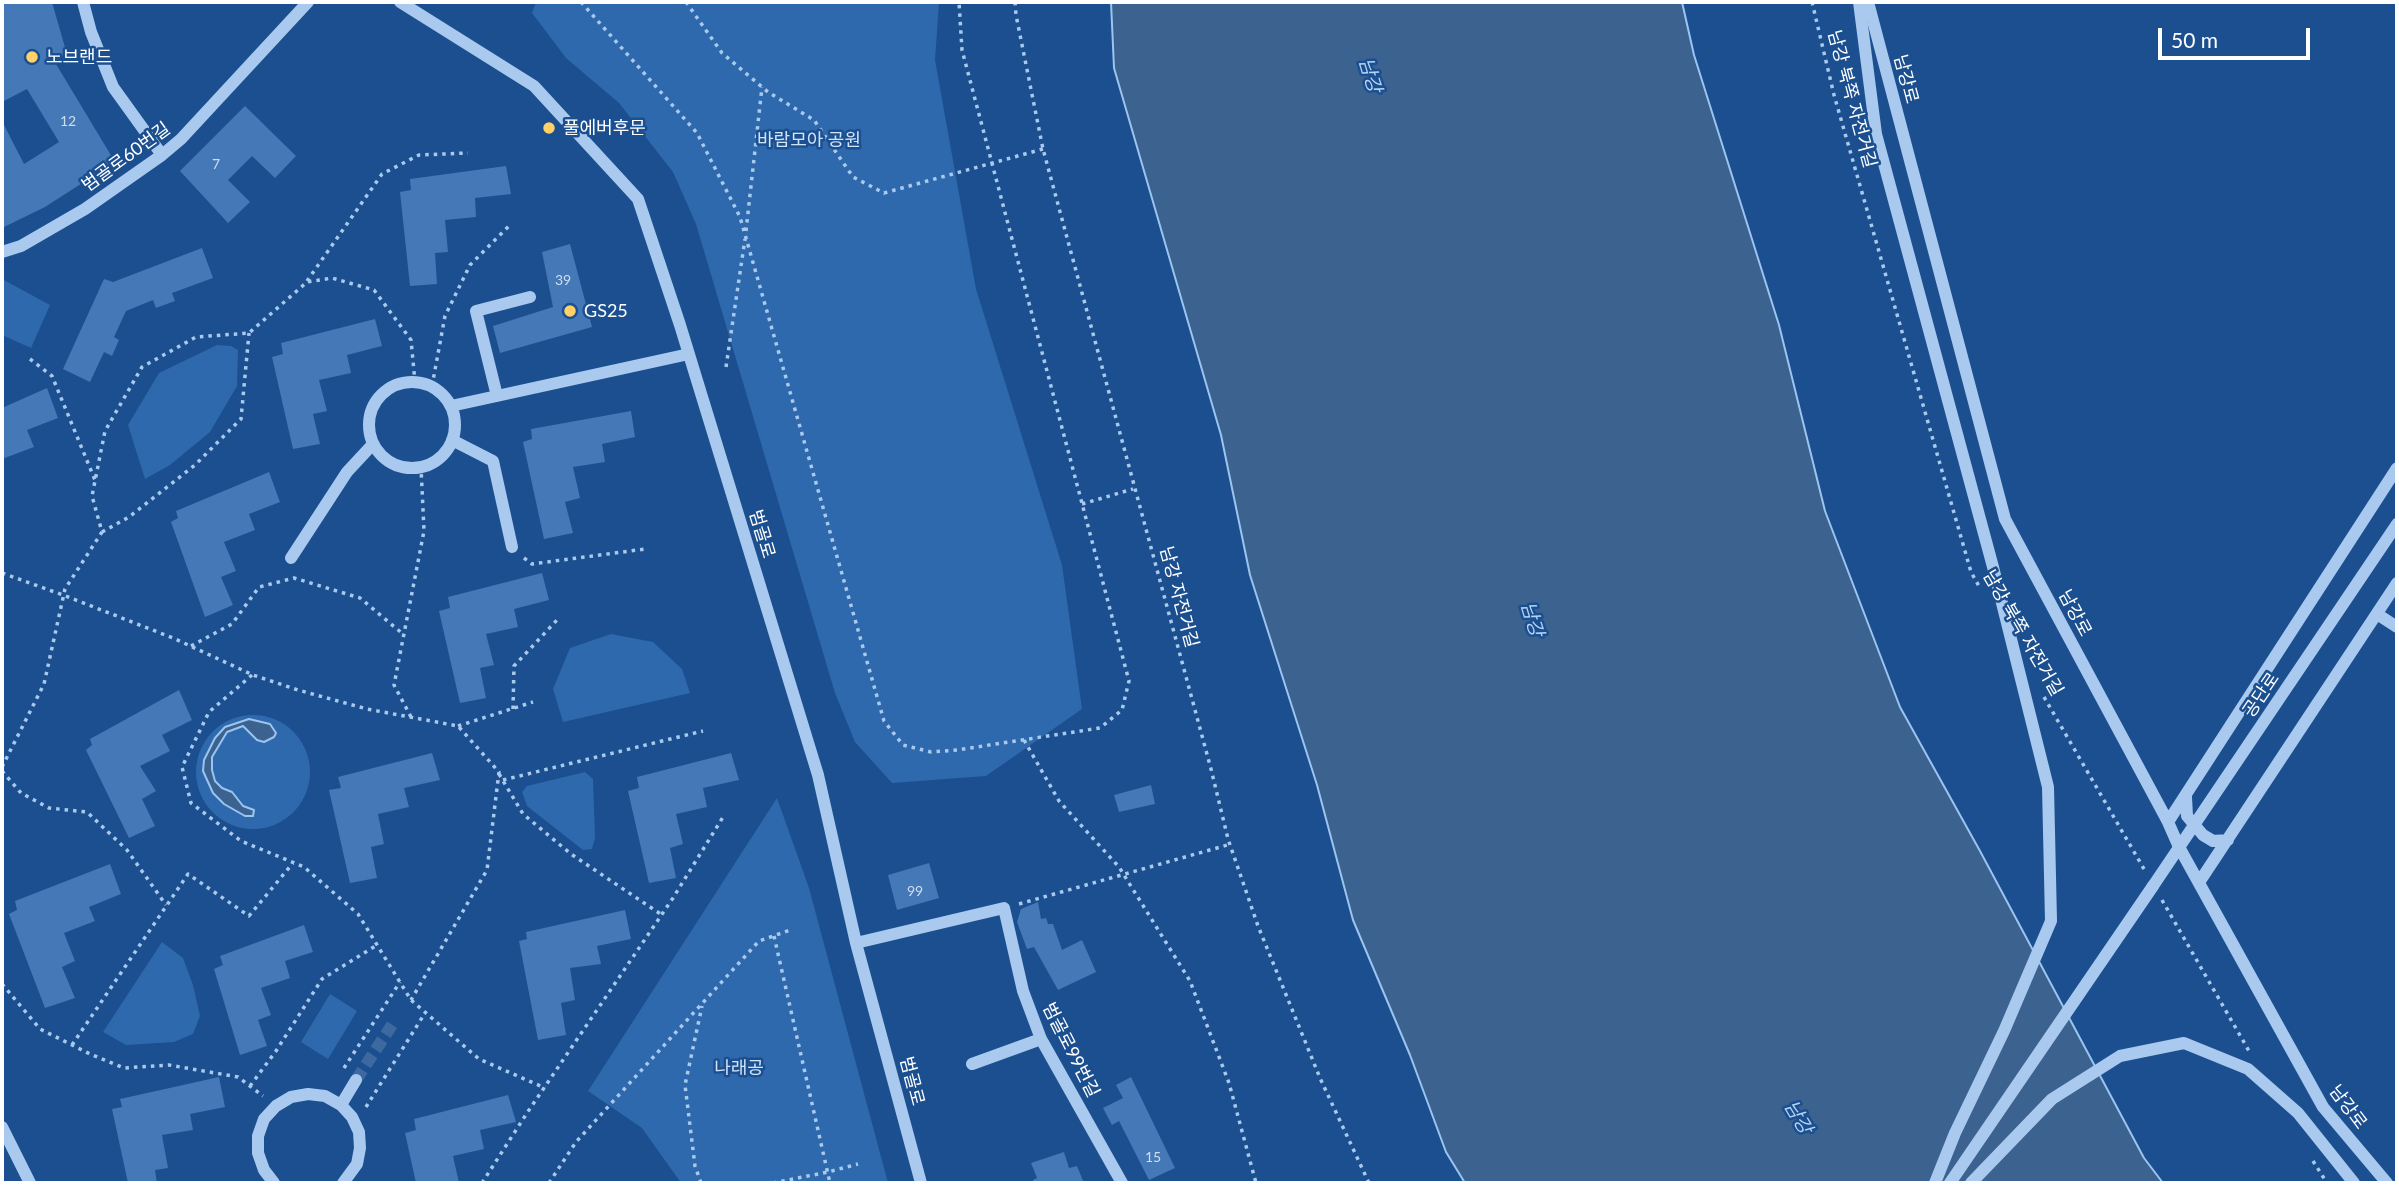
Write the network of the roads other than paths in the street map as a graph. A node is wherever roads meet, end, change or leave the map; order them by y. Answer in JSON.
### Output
{"nodes":[{"id":1,"x":83,"y":2,"type":"edge"},
{"id":2,"x":308,"y":2,"type":"edge"},
{"id":3,"x":400,"y":2,"type":"edge"},
{"id":4,"x":1859,"y":2,"type":"edge"},
{"id":5,"x":1868,"y":2,"type":"edge"},
{"id":6,"x":162,"y":155,"type":"junction"},
{"id":7,"x":2,"y":252,"type":"edge"},
{"id":8,"x":530,"y":297,"type":"dead end"},
{"id":9,"x":689,"y":354,"type":"junction"},
{"id":10,"x":497,"y":396,"type":"junction"},
{"id":11,"x":451,"y":406,"type":"junction"},
{"id":12,"x":453,"y":440,"type":"junction"},
{"id":13,"x":373,"y":444,"type":"junction"},
{"id":14,"x":2397,"y":468,"type":"edge"},
{"id":15,"x":2397,"y":524,"type":"edge"},
{"id":16,"x":512,"y":547,"type":"road end"},
{"id":17,"x":290,"y":558,"type":"dead end"},
{"id":18,"x":2397,"y":583,"type":"edge"},
{"id":19,"x":2377,"y":614,"type":"junction"},
{"id":20,"x":2397,"y":627,"type":"edge"},
{"id":21,"x":2186,"y":797,"type":"junction"},
{"id":22,"x":2168,"y":822,"type":"junction"},
{"id":23,"x":2228,"y":840,"type":"junction"},
{"id":24,"x":2200,"y":881,"type":"junction"},
{"id":25,"x":856,"y":943,"type":"junction"},
{"id":26,"x":1041,"y":1039,"type":"junction"},
{"id":27,"x":972,"y":1065,"type":"dead end"},
{"id":28,"x":356,"y":1080,"type":"tunnel mouth"},
{"id":29,"x":341,"y":1105,"type":"junction"},
{"id":30,"x":2,"y":1127,"type":"edge"},
{"id":31,"x":30,"y":1183,"type":"edge"},
{"id":32,"x":274,"y":1183,"type":"edge"},
{"id":33,"x":343,"y":1183,"type":"edge"},
{"id":34,"x":921,"y":1183,"type":"edge"},
{"id":35,"x":1122,"y":1183,"type":"edge"},
{"id":36,"x":1935,"y":1183,"type":"edge"},
{"id":37,"x":1950,"y":1183,"type":"edge"},
{"id":38,"x":1971,"y":1183,"type":"edge"},
{"id":39,"x":2354,"y":1183,"type":"edge"},
{"id":40,"x":2387,"y":1183,"type":"edge"}],
"edges":[{"from":1,"to":6,"type":"street"},
{"from":2,"to":6,"type":"street","name":"범골로60번길"},
{"from":3,"to":9,"type":"street","name":"범골로"},
{"from":4,"to":36,"type":"street","bridge":true},
{"from":5,"to":22,"type":"street","name":"남강로"},
{"from":6,"to":7,"type":"street","name":"범골로60번길"},
{"from":8,"to":10,"type":"street"},
{"from":9,"to":10,"type":"street"},
{"from":9,"to":25,"type":"street","name":"범골로"},
{"from":10,"to":11,"type":"street"},
{"from":11,"to":12,"type":"street"},
{"from":11,"to":13,"type":"street"},
{"from":12,"to":13,"type":"street"},
{"from":12,"to":16,"type":"street"},
{"from":13,"to":17,"type":"street"},
{"from":14,"to":21,"type":"street"},
{"from":15,"to":37,"type":"street","name":"공단로","bridge":true},
{"from":18,"to":19,"type":"street"},
{"from":19,"to":20,"type":"street"},
{"from":19,"to":23,"type":"street"},
{"from":21,"to":22,"type":"street"},
{"from":21,"to":23,"type":"street"},
{"from":22,"to":24,"type":"street","name":"남강로"},
{"from":23,"to":24,"type":"street"},
{"from":24,"to":40,"type":"street","name":"남강로"},
{"from":25,"to":26,"type":"street","name":"범골로99번길"},
{"from":25,"to":34,"type":"street","name":"범골로"},
{"from":26,"to":27,"type":"street"},
{"from":26,"to":35,"type":"street","name":"범골로99번길"},
{"from":28,"to":29,"type":"street"},
{"from":29,"to":32,"type":"street"},
{"from":29,"to":33,"type":"street"},
{"from":30,"to":31,"type":"street"},
{"from":38,"to":39,"type":"street","bridge":true}]}
